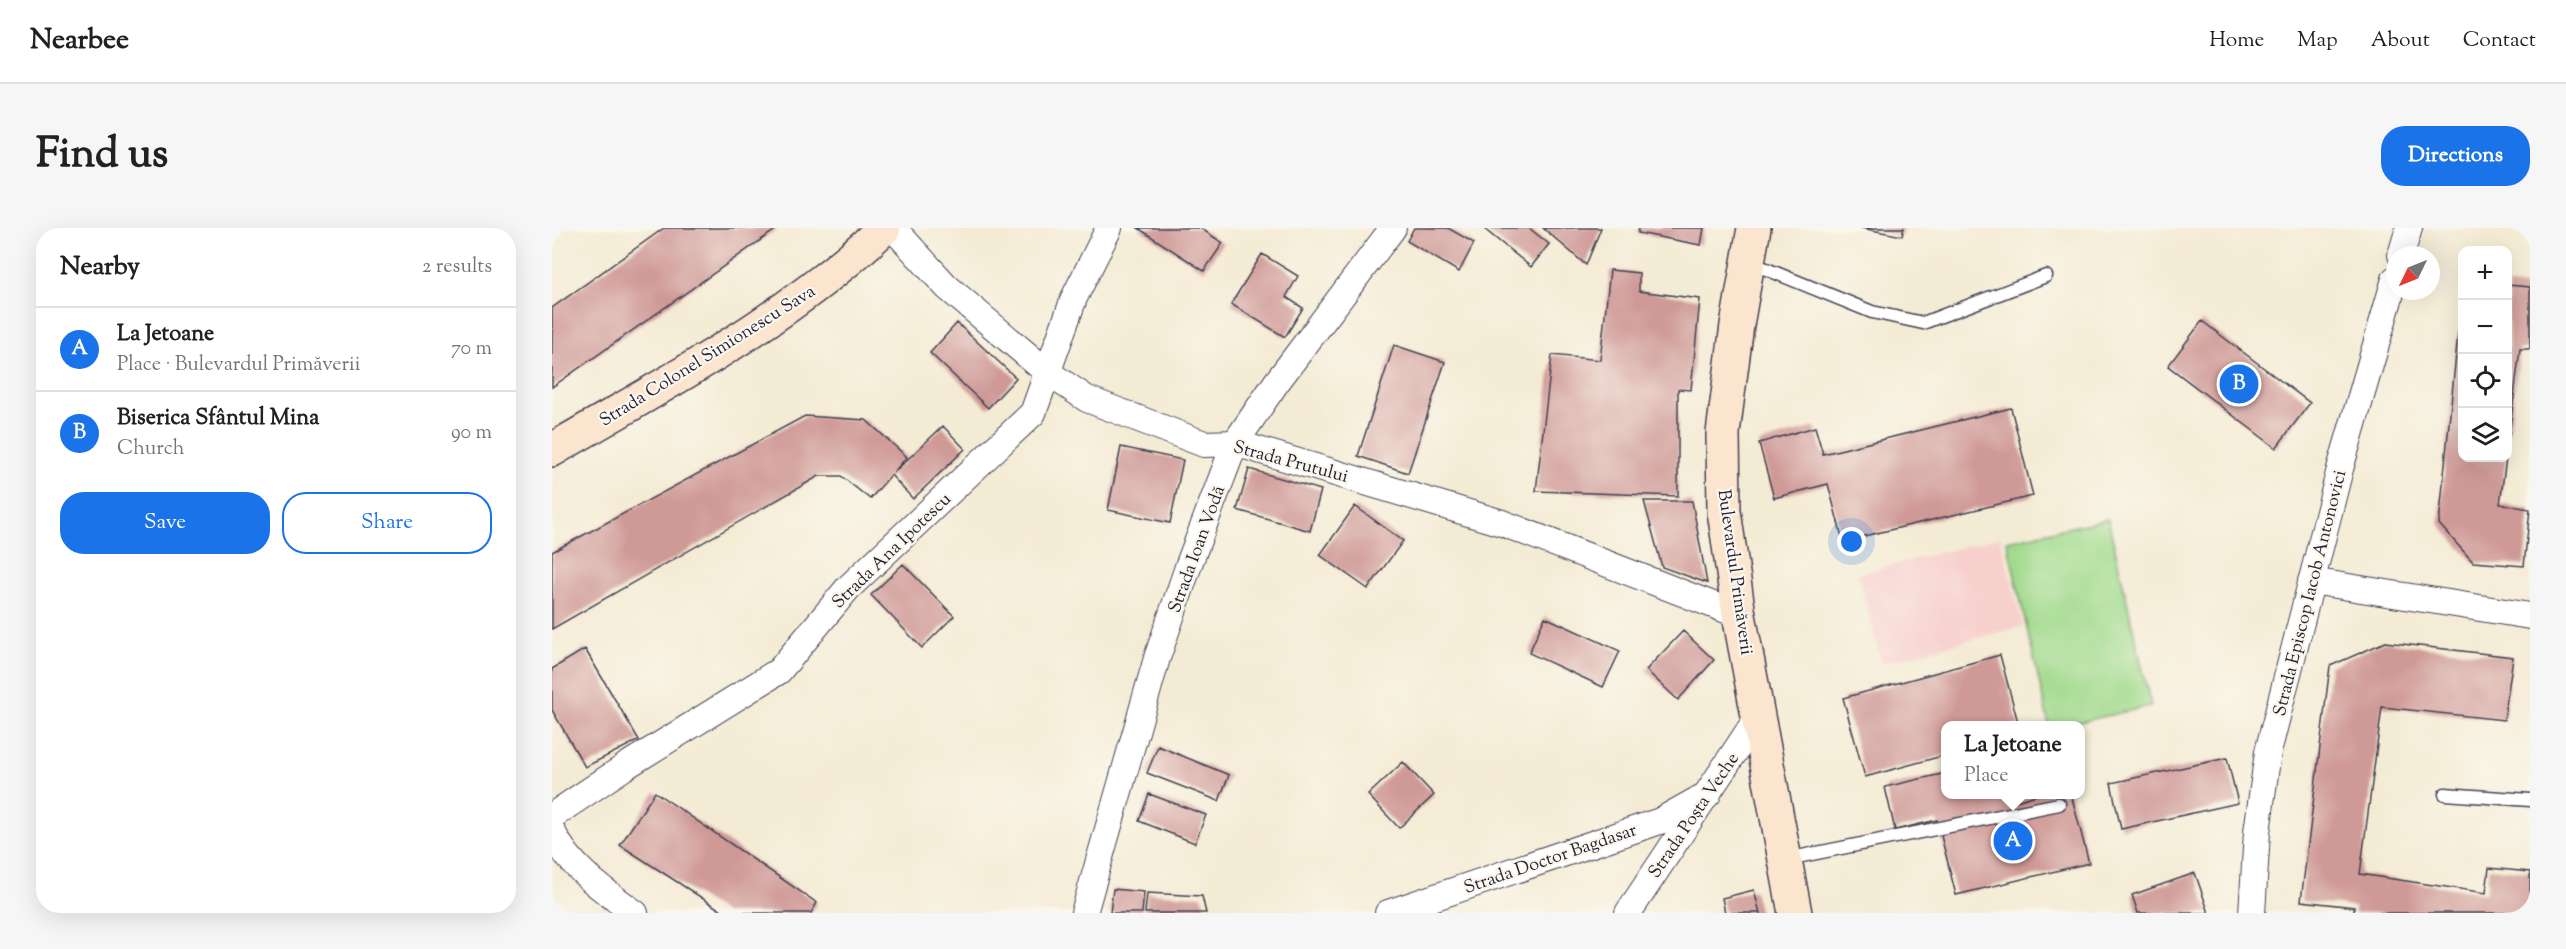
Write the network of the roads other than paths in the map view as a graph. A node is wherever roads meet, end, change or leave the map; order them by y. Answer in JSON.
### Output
{"nodes":[{"id":1,"x":884,"y":228,"type":"edge"},
{"id":2,"x":893,"y":228,"type":"edge"},
{"id":3,"x":1109,"y":228,"type":"edge"},
{"id":4,"x":1393,"y":228,"type":"edge"},
{"id":5,"x":1754,"y":228,"type":"edge"},
{"id":6,"x":2409,"y":228,"type":"edge"},
{"id":7,"x":2404,"y":246,"type":"edge"},
{"id":8,"x":1748,"y":262,"type":"junction"},
{"id":9,"x":2046,"y":276,"type":"dead end"},
{"id":10,"x":2389,"y":300,"type":"edge"},
{"id":11,"x":1047,"y":372,"type":"junction"},
{"id":12,"x":1235,"y":443,"type":"junction"},
{"id":13,"x":552,"y":450,"type":"edge"},
{"id":14,"x":2311,"y":581,"type":"junction"},
{"id":15,"x":1739,"y":615,"type":"junction"},
{"id":16,"x":2530,"y":616,"type":"edge"},
{"id":17,"x":1758,"y":717,"type":"junction"},
{"id":18,"x":1708,"y":794,"type":"junction"},
{"id":19,"x":2445,"y":794,"type":"dead end"},
{"id":20,"x":2530,"y":800,"type":"edge"},
{"id":21,"x":2059,"y":804,"type":"dead end"},
{"id":22,"x":552,"y":816,"type":"edge"},
{"id":23,"x":552,"y":831,"type":"edge"},
{"id":24,"x":1786,"y":859,"type":"junction"},
{"id":25,"x":635,"y":913,"type":"edge"},
{"id":26,"x":1084,"y":913,"type":"edge"},
{"id":27,"x":1388,"y":913,"type":"edge"},
{"id":28,"x":1628,"y":913,"type":"edge"},
{"id":29,"x":1795,"y":913,"type":"edge"},
{"id":30,"x":2252,"y":913,"type":"edge"}],
"edges":[{"from":1,"to":13,"type":"main road","name":"Strada Colonel Simionescu Sava"},
{"from":2,"to":11,"type":"street","name":"Strada Prutului"},
{"from":3,"to":11,"type":"street","name":"Strada Ana Ipotescu"},
{"from":4,"to":12,"type":"street","name":"Strada Ioan Vodă"},
{"from":5,"to":8,"type":"main road","name":"Bulevardul Primăverii"},
{"from":6,"to":7,"type":"street"},
{"from":8,"to":9,"type":"lane"},
{"from":8,"to":15,"type":"main road","name":"Bulevardul Primăverii"},
{"from":10,"to":14,"type":"street","name":"Strada Episcop Iacob Antonovici"},
{"from":11,"to":12,"type":"street","name":"Strada Prutului"},
{"from":11,"to":22,"type":"street","name":"Strada Ana Ipotescu"},
{"from":12,"to":15,"type":"street","name":"Strada Prutului"},
{"from":12,"to":26,"type":"street","name":"Strada Ioan Vodă"},
{"from":14,"to":16,"type":"street"},
{"from":14,"to":30,"type":"street","name":"Strada Episcop Iacob Antonovici"},
{"from":15,"to":17,"type":"main road","name":"Bulevardul Primăverii"},
{"from":17,"to":18,"type":"street","name":"Strada Poșta Veche"},
{"from":17,"to":24,"type":"main road","name":"Bulevardul Primăverii"},
{"from":18,"to":27,"type":"street","name":"Strada Doctor Bagdasar"},
{"from":18,"to":28,"type":"street","name":"Strada Poșta Veche"},
{"from":19,"to":20,"type":"lane"},
{"from":21,"to":24,"type":"lane"},
{"from":23,"to":25,"type":"street"},
{"from":24,"to":29,"type":"main road","name":"Bulevardul Primăverii"}]}
